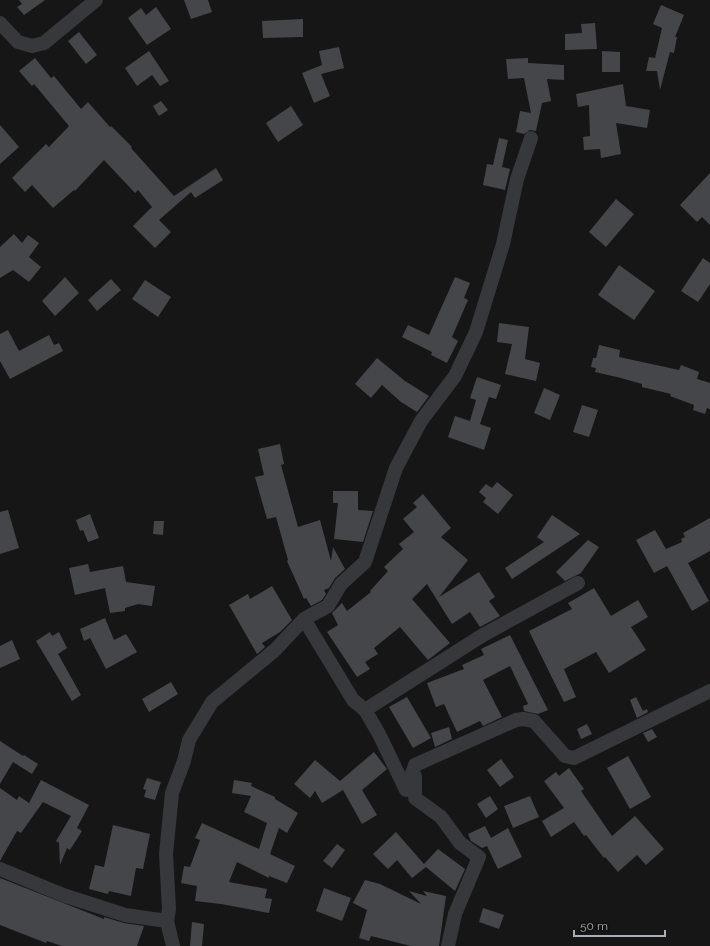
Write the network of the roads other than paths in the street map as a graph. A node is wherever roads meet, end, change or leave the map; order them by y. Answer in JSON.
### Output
{"nodes":[{"id":1,"x":96,"y":0,"type":"edge"},
{"id":2,"x":0,"y":23,"type":"edge"},
{"id":3,"x":531,"y":138,"type":"dead end"},
{"id":4,"x":578,"y":583,"type":"dead end"},
{"id":5,"x":304,"y":619,"type":"junction"},
{"id":6,"x":710,"y":691,"type":"edge"},
{"id":7,"x":365,"y":710,"type":"junction"},
{"id":8,"x":415,"y":765,"type":"junction"},
{"id":9,"x":0,"y":870,"type":"edge"},
{"id":10,"x":166,"y":921,"type":"junction"},
{"id":11,"x":173,"y":946,"type":"edge"},
{"id":12,"x":448,"y":946,"type":"edge"}],
"edges":[{"from":1,"to":2,"type":"street"},
{"from":3,"to":5,"type":"street"},
{"from":4,"to":7,"type":"street"},
{"from":5,"to":7,"type":"street"},
{"from":5,"to":10,"type":"street"},
{"from":6,"to":8,"type":"street"},
{"from":7,"to":8,"type":"street"},
{"from":8,"to":12,"type":"street"},
{"from":9,"to":10,"type":"street"},
{"from":10,"to":11,"type":"street"}]}
